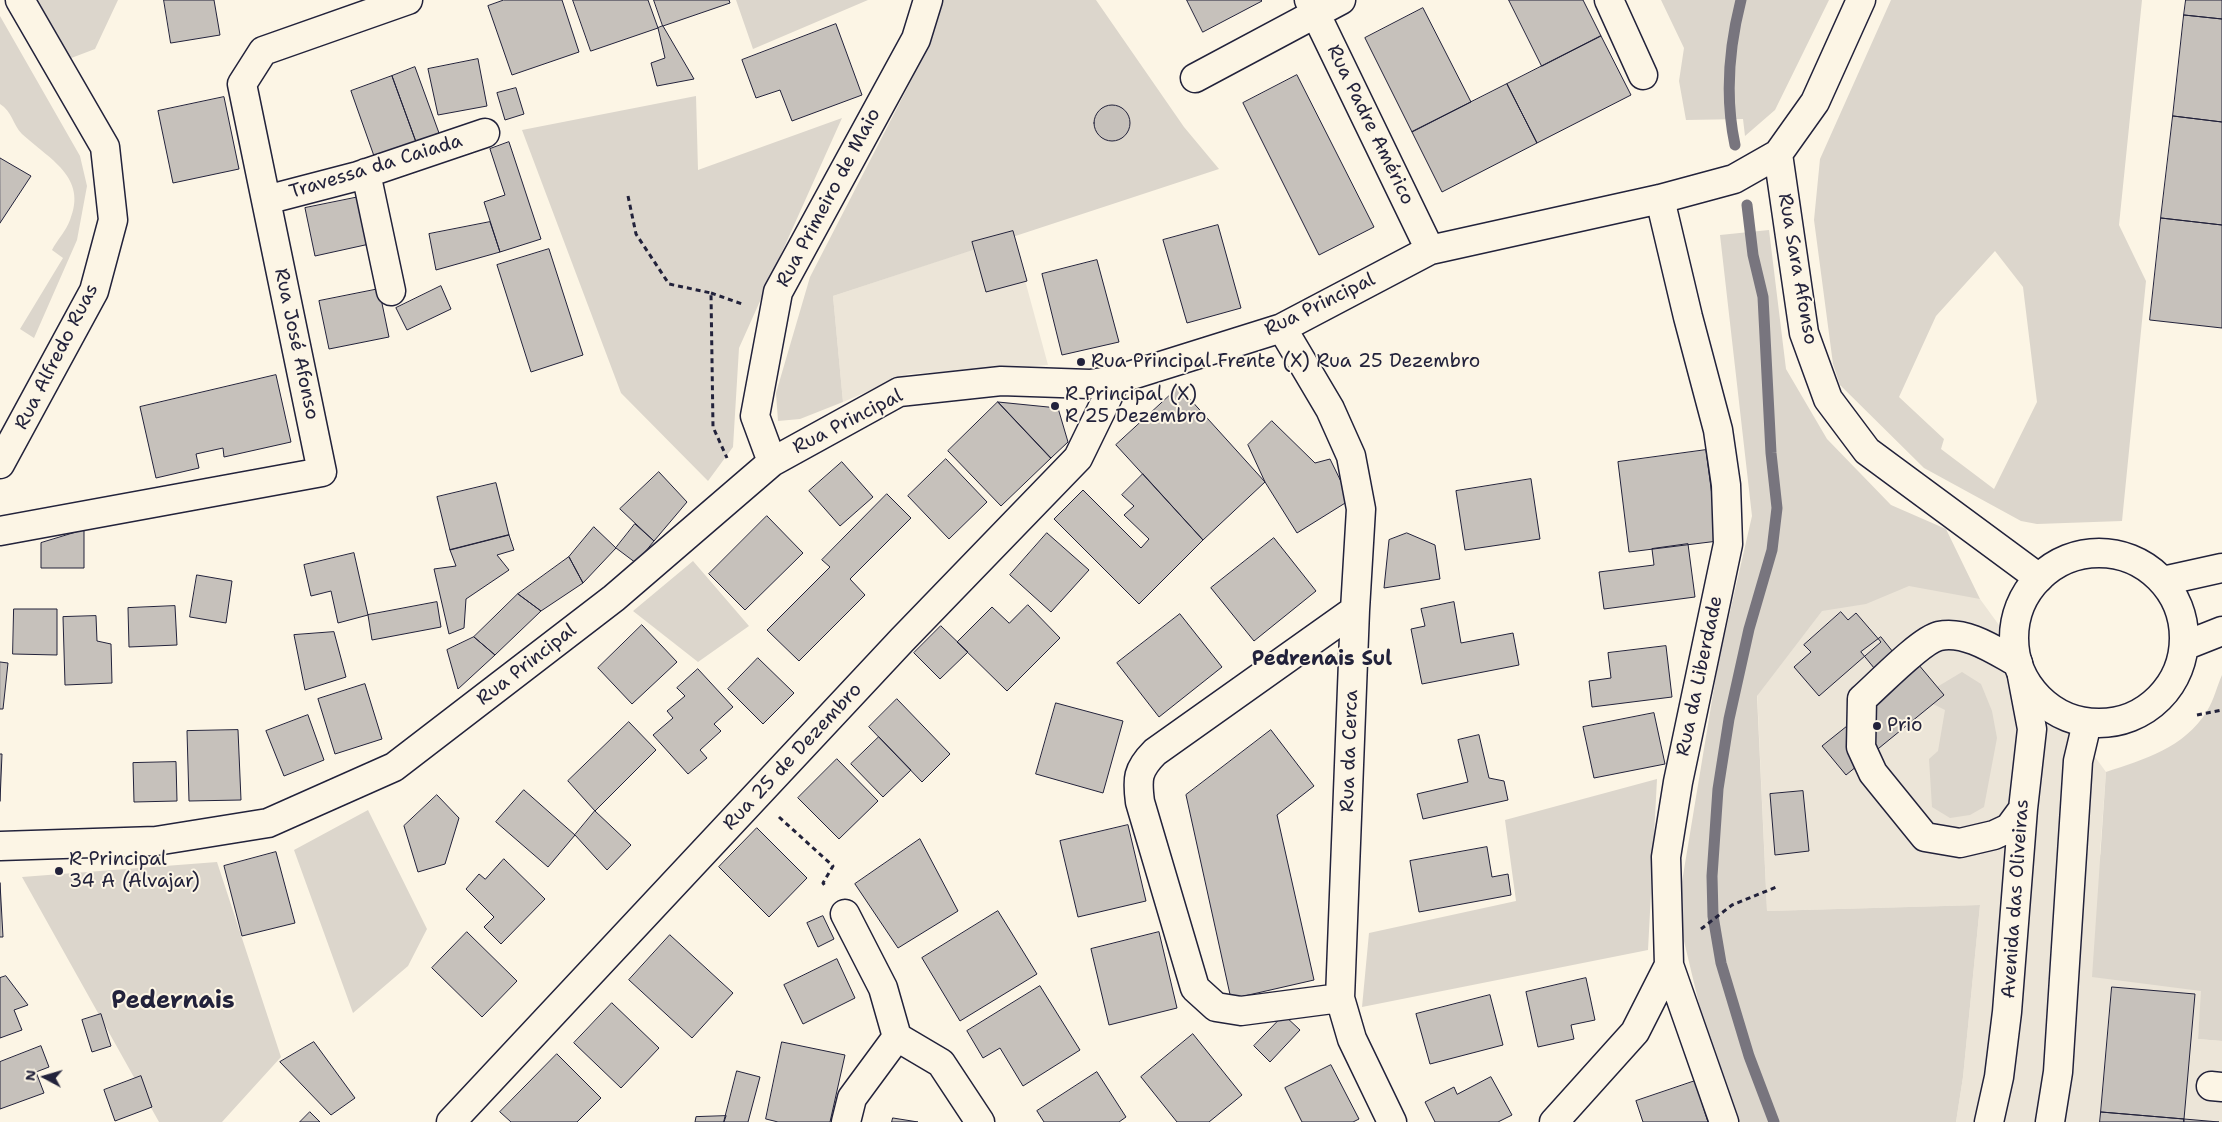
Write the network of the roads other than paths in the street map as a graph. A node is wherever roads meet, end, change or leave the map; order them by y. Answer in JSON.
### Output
{"nodes":[{"id":1,"x":20,"y":0,"type":"edge"},
{"id":2,"x":408,"y":0,"type":"edge"},
{"id":3,"x":928,"y":0,"type":"edge"},
{"id":4,"x":1341,"y":0,"type":"edge"},
{"id":5,"x":1610,"y":0,"type":"edge"},
{"id":6,"x":1861,"y":0,"type":"edge"},
{"id":7,"x":1312,"y":6,"type":"edge"},
{"id":8,"x":1643,"y":75,"type":"dead end"},
{"id":9,"x":1195,"y":78,"type":"dead end"},
{"id":10,"x":485,"y":133,"type":"dead end"},
{"id":11,"x":1778,"y":154,"type":"junction"},
{"id":12,"x":366,"y":174,"type":"junction"},
{"id":13,"x":1660,"y":198,"type":"junction"},
{"id":14,"x":266,"y":200,"type":"junction"},
{"id":15,"x":1430,"y":250,"type":"junction"},
{"id":16,"x":391,"y":291,"type":"dead end"},
{"id":17,"x":1282,"y":328,"type":"junction"},
{"id":18,"x":1116,"y":380,"type":"junction"},
{"id":19,"x":3,"y":454,"type":"edge"},
{"id":20,"x":772,"y":462,"type":"junction"},
{"id":21,"x":0,"y":531,"type":"edge"},
{"id":22,"x":2222,"y":568,"type":"edge"},
{"id":23,"x":2039,"y":578,"type":"junction"},
{"id":24,"x":2163,"y":581,"type":"junction"},
{"id":25,"x":1355,"y":610,"type":"junction"},
{"id":26,"x":2222,"y":631,"type":"edge"},
{"id":27,"x":2184,"y":646,"type":"junction"},
{"id":28,"x":2020,"y":670,"type":"junction"},
{"id":29,"x":2087,"y":723,"type":"junction"},
{"id":30,"x":2023,"y":809,"type":"junction"},
{"id":31,"x":0,"y":846,"type":"edge"},
{"id":32,"x":845,"y":914,"type":"road end"},
{"id":33,"x":1669,"y":964,"type":"junction"},
{"id":34,"x":1340,"y":998,"type":"junction"},
{"id":35,"x":897,"y":1037,"type":"junction"},
{"id":36,"x":452,"y":1122,"type":"edge"},
{"id":37,"x":846,"y":1122,"type":"edge"},
{"id":38,"x":980,"y":1122,"type":"edge"},
{"id":39,"x":1392,"y":1122,"type":"edge"},
{"id":40,"x":1554,"y":1122,"type":"edge"},
{"id":41,"x":1724,"y":1122,"type":"edge"},
{"id":42,"x":1989,"y":1122,"type":"edge"},
{"id":43,"x":2050,"y":1122,"type":"edge"}],
"edges":[{"from":1,"to":19,"type":"street","name":"Rua Alfredo Ruas"},
{"from":2,"to":14,"type":"street","name":"Rua José Afonso"},
{"from":3,"to":20,"type":"street","name":"Rua Primeiro de Maio"},
{"from":4,"to":7,"type":"street"},
{"from":5,"to":8,"type":"street"},
{"from":6,"to":11,"type":"street"},
{"from":7,"to":9,"type":"street"},
{"from":7,"to":15,"type":"street","name":"Rua Padre Américo"},
{"from":10,"to":12,"type":"street","name":"Travessa da Caiada"},
{"from":11,"to":13,"type":"street","name":"Rua Principal"},
{"from":11,"to":23,"type":"street","name":"Rua Sara Afonso"},
{"from":12,"to":14,"type":"street","name":"Travessa da Caiada"},
{"from":12,"to":16,"type":"street"},
{"from":13,"to":15,"type":"street","name":"Rua Principal"},
{"from":13,"to":33,"type":"street","name":"Rua da Liberdade"},
{"from":14,"to":21,"type":"street","name":"Rua José Afonso"},
{"from":15,"to":17,"type":"street","name":"Rua Principal"},
{"from":17,"to":18,"type":"street","name":"Rua Principal"},
{"from":17,"to":25,"type":"street","name":"Rua da Cerca"},
{"from":18,"to":20,"type":"street","name":"Rua Principal"},
{"from":18,"to":36,"type":"street","name":"Rua 25 de Dezembro"},
{"from":20,"to":31,"type":"street","name":"Rua Principal"},
{"from":22,"to":24,"type":"street"},
{"from":23,"to":24,"type":"street"},
{"from":23,"to":28,"type":"street"},
{"from":24,"to":27,"type":"street"},
{"from":25,"to":34,"type":"street","name":"Rua da Cerca"},
{"from":25,"to":34,"type":"street"},
{"from":26,"to":27,"type":"street"},
{"from":27,"to":29,"type":"street"},
{"from":28,"to":29,"type":"street"},
{"from":28,"to":30,"type":"street","name":"Avenida das Oliveiras"},
{"from":28,"to":30,"type":"street"},
{"from":29,"to":43,"type":"street"},
{"from":30,"to":42,"type":"street","name":"Avenida das Oliveiras"},
{"from":32,"to":35,"type":"street"},
{"from":33,"to":40,"type":"street","name":"Rua da Liberdade"},
{"from":33,"to":41,"type":"street"},
{"from":34,"to":39,"type":"street","name":"Rua da Cerca"},
{"from":35,"to":37,"type":"street"},
{"from":35,"to":38,"type":"street"}]}
